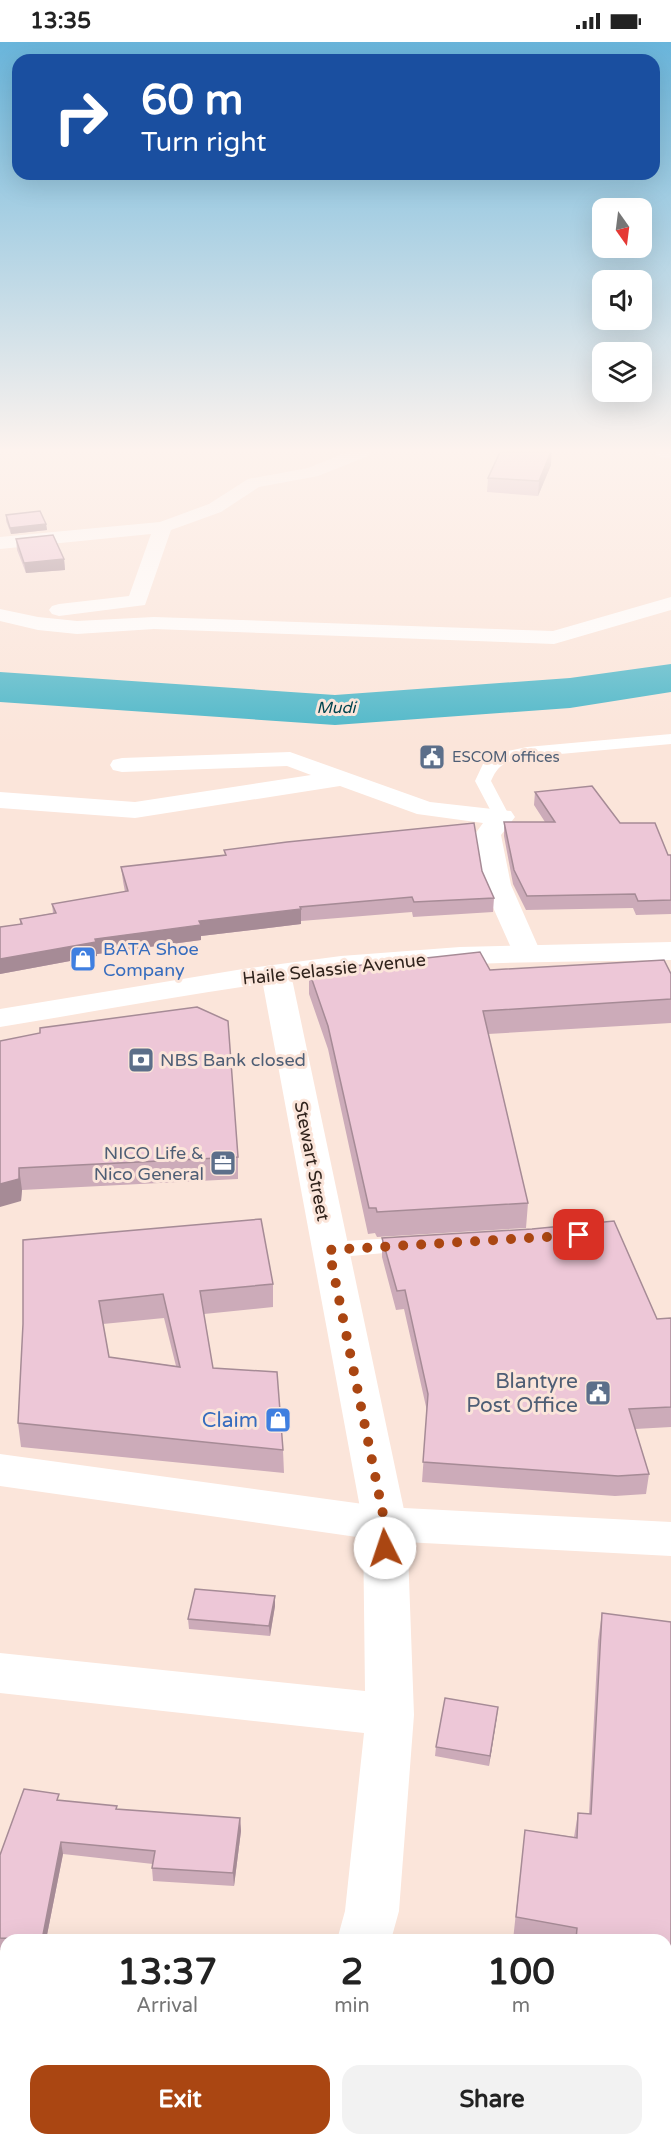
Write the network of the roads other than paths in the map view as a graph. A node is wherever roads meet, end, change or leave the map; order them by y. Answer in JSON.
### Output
{"nodes":[{"id":1,"x":156,"y":550,"type":"edge"},
{"id":2,"x":671,"y":603,"type":"edge"},
{"id":3,"x":0,"y":606,"type":"edge"},
{"id":4,"x":0,"y":615,"type":"edge"},
{"id":5,"x":671,"y":739,"type":"edge"},
{"id":6,"x":122,"y":765,"type":"dead end"},
{"id":7,"x":347,"y":778,"type":"junction"},
{"id":8,"x":0,"y":800,"type":"edge"},
{"id":9,"x":502,"y":817,"type":"junction"},
{"id":10,"x":671,"y":951,"type":"edge"},
{"id":11,"x":526,"y":953,"type":"junction"},
{"id":12,"x":276,"y":974,"type":"junction"},
{"id":13,"x":0,"y":1018,"type":"edge"},
{"id":14,"x":436,"y":1243,"type":"edge"},
{"id":15,"x":329,"y":1250,"type":"junction"},
{"id":16,"x":0,"y":1470,"type":"edge"},
{"id":17,"x":385,"y":1524,"type":"junction"},
{"id":18,"x":671,"y":1539,"type":"edge"},
{"id":19,"x":0,"y":1673,"type":"edge"},
{"id":20,"x":390,"y":1716,"type":"junction"},
{"id":21,"x":366,"y":1934,"type":"edge"}],
"edges":[{"from":1,"to":3,"type":"main road"},
{"from":2,"to":4,"type":"main road"},
{"from":5,"to":9,"type":"lane"},
{"from":6,"to":7,"type":"main road"},
{"from":7,"to":8,"type":"main road"},
{"from":7,"to":9,"type":"main road"},
{"from":9,"to":11,"type":"main road"},
{"from":10,"to":11,"type":"main road","name":"Haile Selassie Avenue"},
{"from":11,"to":12,"type":"main road","name":"Haile Selassie Avenue"},
{"from":12,"to":13,"type":"main road","name":"Haile Selassie Avenue"},
{"from":12,"to":15,"type":"main road","name":"Stewart Street"},
{"from":14,"to":15,"type":"lane"},
{"from":15,"to":17,"type":"main road","name":"Stewart Street"},
{"from":16,"to":17,"type":"main road"},
{"from":17,"to":18,"type":"main road"},
{"from":17,"to":20,"type":"main road","name":"Stewart Street"},
{"from":19,"to":20,"type":"main road"},
{"from":20,"to":21,"type":"main road","name":"Stewart Street"}]}
